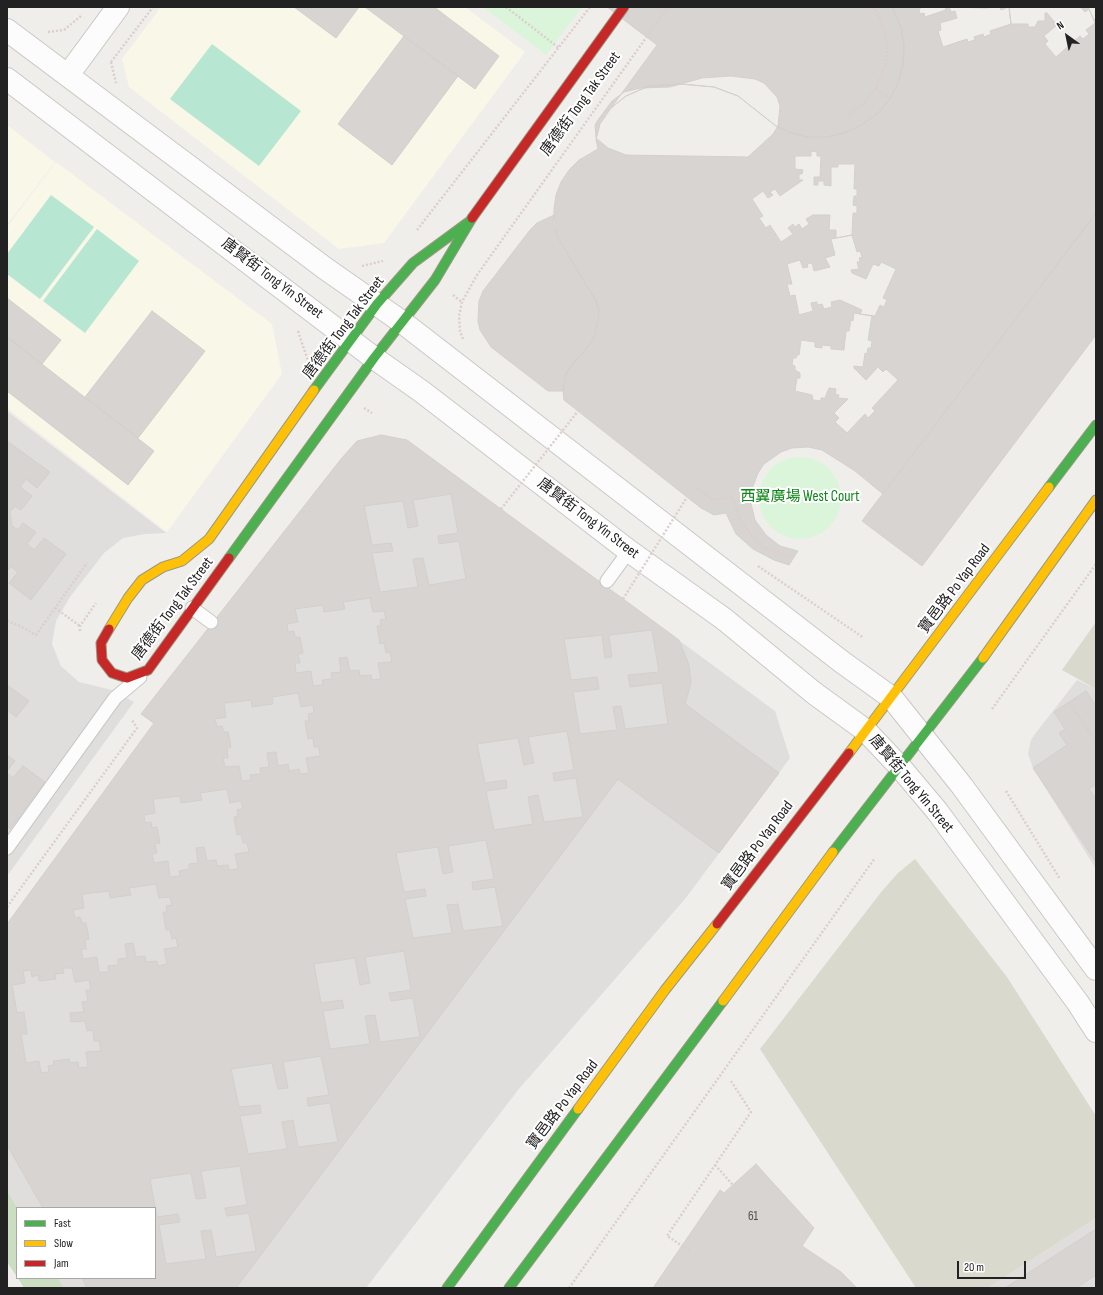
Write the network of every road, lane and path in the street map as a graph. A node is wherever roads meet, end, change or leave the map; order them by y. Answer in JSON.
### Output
{"nodes":[{"id":1,"x":118,"y":7,"type":"edge"},
{"id":2,"x":153,"y":7,"type":"edge"},
{"id":3,"x":506,"y":7,"type":"edge"},
{"id":4,"x":590,"y":7,"type":"edge"},
{"id":5,"x":624,"y":7,"type":"edge"},
{"id":6,"x":668,"y":7,"type":"edge"},
{"id":7,"x":873,"y":7,"type":"edge"},
{"id":8,"x":85,"y":11,"type":"dead end"},
{"id":9,"x":7,"y":30,"type":"edge"},
{"id":10,"x":64,"y":30,"type":"dead end"},
{"id":11,"x":559,"y":48,"type":"junction"},
{"id":12,"x":111,"y":62,"type":"dead end"},
{"id":13,"x":68,"y":75,"type":"junction"},
{"id":14,"x":7,"y":79,"type":"edge"},
{"id":15,"x":876,"y":88,"type":"junction"},
{"id":16,"x":890,"y":99,"type":"dead end"},
{"id":17,"x":848,"y":115,"type":"dead end"},
{"id":18,"x":470,"y":221,"type":"junction"},
{"id":19,"x":414,"y":233,"type":"dead end"},
{"id":20,"x":389,"y":258,"type":"dead end"},
{"id":21,"x":359,"y":266,"type":"dead end"},
{"id":22,"x":377,"y":304,"type":"junction"},
{"id":23,"x":402,"y":322,"type":"junction"},
{"id":24,"x":295,"y":327,"type":"dead end"},
{"id":25,"x":350,"y":339,"type":"junction"},
{"id":26,"x":465,"y":343,"type":"dead end"},
{"id":27,"x":374,"y":358,"type":"junction"},
{"id":28,"x":307,"y":367,"type":"dead end"},
{"id":29,"x":578,"y":412,"type":"dead end"},
{"id":30,"x":1096,"y":425,"type":"edge"},
{"id":31,"x":695,"y":487,"type":"dead end"},
{"id":32,"x":687,"y":496,"type":"dead end"},
{"id":33,"x":1096,"y":500,"type":"edge"},
{"id":34,"x":501,"y":509,"type":"dead end"},
{"id":35,"x":629,"y":551,"type":"junction"},
{"id":36,"x":790,"y":557,"type":"dead end"},
{"id":37,"x":87,"y":563,"type":"dead end"},
{"id":38,"x":1096,"y":564,"type":"edge"},
{"id":39,"x":606,"y":581,"type":"dead end"},
{"id":40,"x":623,"y":599,"type":"dead end"},
{"id":41,"x":55,"y":608,"type":"junction"},
{"id":42,"x":192,"y":608,"type":"junction"},
{"id":43,"x":7,"y":621,"type":"edge"},
{"id":44,"x":211,"y":622,"type":"dead end"},
{"id":45,"x":80,"y":626,"type":"dead end"},
{"id":46,"x":106,"y":667,"type":"junction"},
{"id":47,"x":148,"y":670,"type":"junction"},
{"id":48,"x":115,"y":698,"type":"junction"},
{"id":49,"x":892,"y":698,"type":"junction"},
{"id":50,"x":1069,"y":702,"type":"dead end"},
{"id":51,"x":992,"y":709,"type":"dead end"},
{"id":52,"x":132,"y":720,"type":"dead end"},
{"id":53,"x":865,"y":730,"type":"junction"},
{"id":54,"x":923,"y":737,"type":"junction"},
{"id":55,"x":1096,"y":742,"type":"edge"},
{"id":56,"x":900,"y":767,"type":"junction"},
{"id":57,"x":1006,"y":791,"type":"dead end"},
{"id":58,"x":7,"y":848,"type":"edge"},
{"id":59,"x":875,"y":858,"type":"dead end"},
{"id":60,"x":1064,"y":884,"type":"dead end"},
{"id":61,"x":7,"y":907,"type":"edge"},
{"id":62,"x":1096,"y":969,"type":"edge"},
{"id":63,"x":1096,"y":1031,"type":"edge"},
{"id":64,"x":731,"y":1081,"type":"dead end"},
{"id":65,"x":715,"y":1165,"type":"junction"},
{"id":66,"x":733,"y":1185,"type":"dead end"},
{"id":67,"x":690,"y":1251,"type":"dead end"},
{"id":68,"x":447,"y":1288,"type":"edge"},
{"id":69,"x":508,"y":1288,"type":"edge"},
{"id":70,"x":569,"y":1288,"type":"edge"}],
"edges":[{"from":1,"to":13,"type":"street"},
{"from":2,"to":12,"type":"path"},
{"from":3,"to":11,"type":"path"},
{"from":4,"to":11,"type":"path"},
{"from":5,"to":18,"type":"main road","name":"唐德街 Tong Tak Street"},
{"from":6,"to":26,"type":"path","name":"唐德街 Tong Tak Street"},
{"from":7,"to":15,"type":"path"},
{"from":8,"to":10,"type":"path"},
{"from":9,"to":13,"type":"street"},
{"from":11,"to":19,"type":"path"},
{"from":13,"to":22,"type":"street"},
{"from":14,"to":25,"type":"street","name":"唐賢街 Tong Yin Street"},
{"from":15,"to":16,"type":"path"},
{"from":15,"to":17,"type":"path"},
{"from":18,"to":22,"type":"main road","name":"唐德街 Tong Tak Street"},
{"from":18,"to":23,"type":"main road","name":"唐德街 Tong Tak Street"},
{"from":20,"to":21,"type":"path"},
{"from":22,"to":23,"type":"street"},
{"from":22,"to":25,"type":"main road","name":"唐德街 Tong Tak Street"},
{"from":23,"to":27,"type":"main road","name":"唐德街 Tong Tak Street"},
{"from":23,"to":49,"type":"street"},
{"from":24,"to":28,"type":"path"},
{"from":25,"to":27,"type":"street","name":"唐賢街 Tong Yin Street"},
{"from":25,"to":46,"type":"main road","name":"唐德街 Tong Tak Street"},
{"from":27,"to":35,"type":"street","name":"唐賢街 Tong Yin Street"},
{"from":27,"to":42,"type":"main road","name":"唐德街 Tong Tak Street"},
{"from":29,"to":34,"type":"path","bridge":true},
{"from":30,"to":49,"type":"main road","name":"寶邑路 Po Yap Road"},
{"from":31,"to":36,"type":"path"},
{"from":32,"to":40,"type":"path","bridge":true},
{"from":33,"to":54,"type":"main road"},
{"from":35,"to":39,"type":"lane"},
{"from":35,"to":53,"type":"street","name":"唐賢街 Tong Yin Street"},
{"from":37,"to":41,"type":"path"},
{"from":38,"to":51,"type":"path"},
{"from":41,"to":43,"type":"path"},
{"from":41,"to":45,"type":"path"},
{"from":42,"to":44,"type":"lane"},
{"from":42,"to":47,"type":"main road","name":"唐德街 Tong Tak Street"},
{"from":46,"to":47,"type":"main road","name":"唐德街 Tong Tak Street"},
{"from":46,"to":48,"type":"lane"},
{"from":47,"to":48,"type":"lane"},
{"from":48,"to":58,"type":"lane"},
{"from":49,"to":53,"type":"main road","name":"寶邑路 Po Yap Road"},
{"from":49,"to":54,"type":"street"},
{"from":50,"to":55,"type":"path"},
{"from":52,"to":61,"type":"path"},
{"from":53,"to":56,"type":"street","name":"唐賢街 Tong Yin Street"},
{"from":53,"to":68,"type":"main road","name":"寶邑路 Po Yap Road"},
{"from":54,"to":56,"type":"main road"},
{"from":54,"to":62,"type":"street"},
{"from":56,"to":63,"type":"street","name":"唐賢街 Tong Yin Street"},
{"from":56,"to":69,"type":"main road"},
{"from":57,"to":60,"type":"path"},
{"from":59,"to":70,"type":"path"},
{"from":64,"to":65,"type":"path"},
{"from":65,"to":66,"type":"path"},
{"from":65,"to":67,"type":"path"}]}
